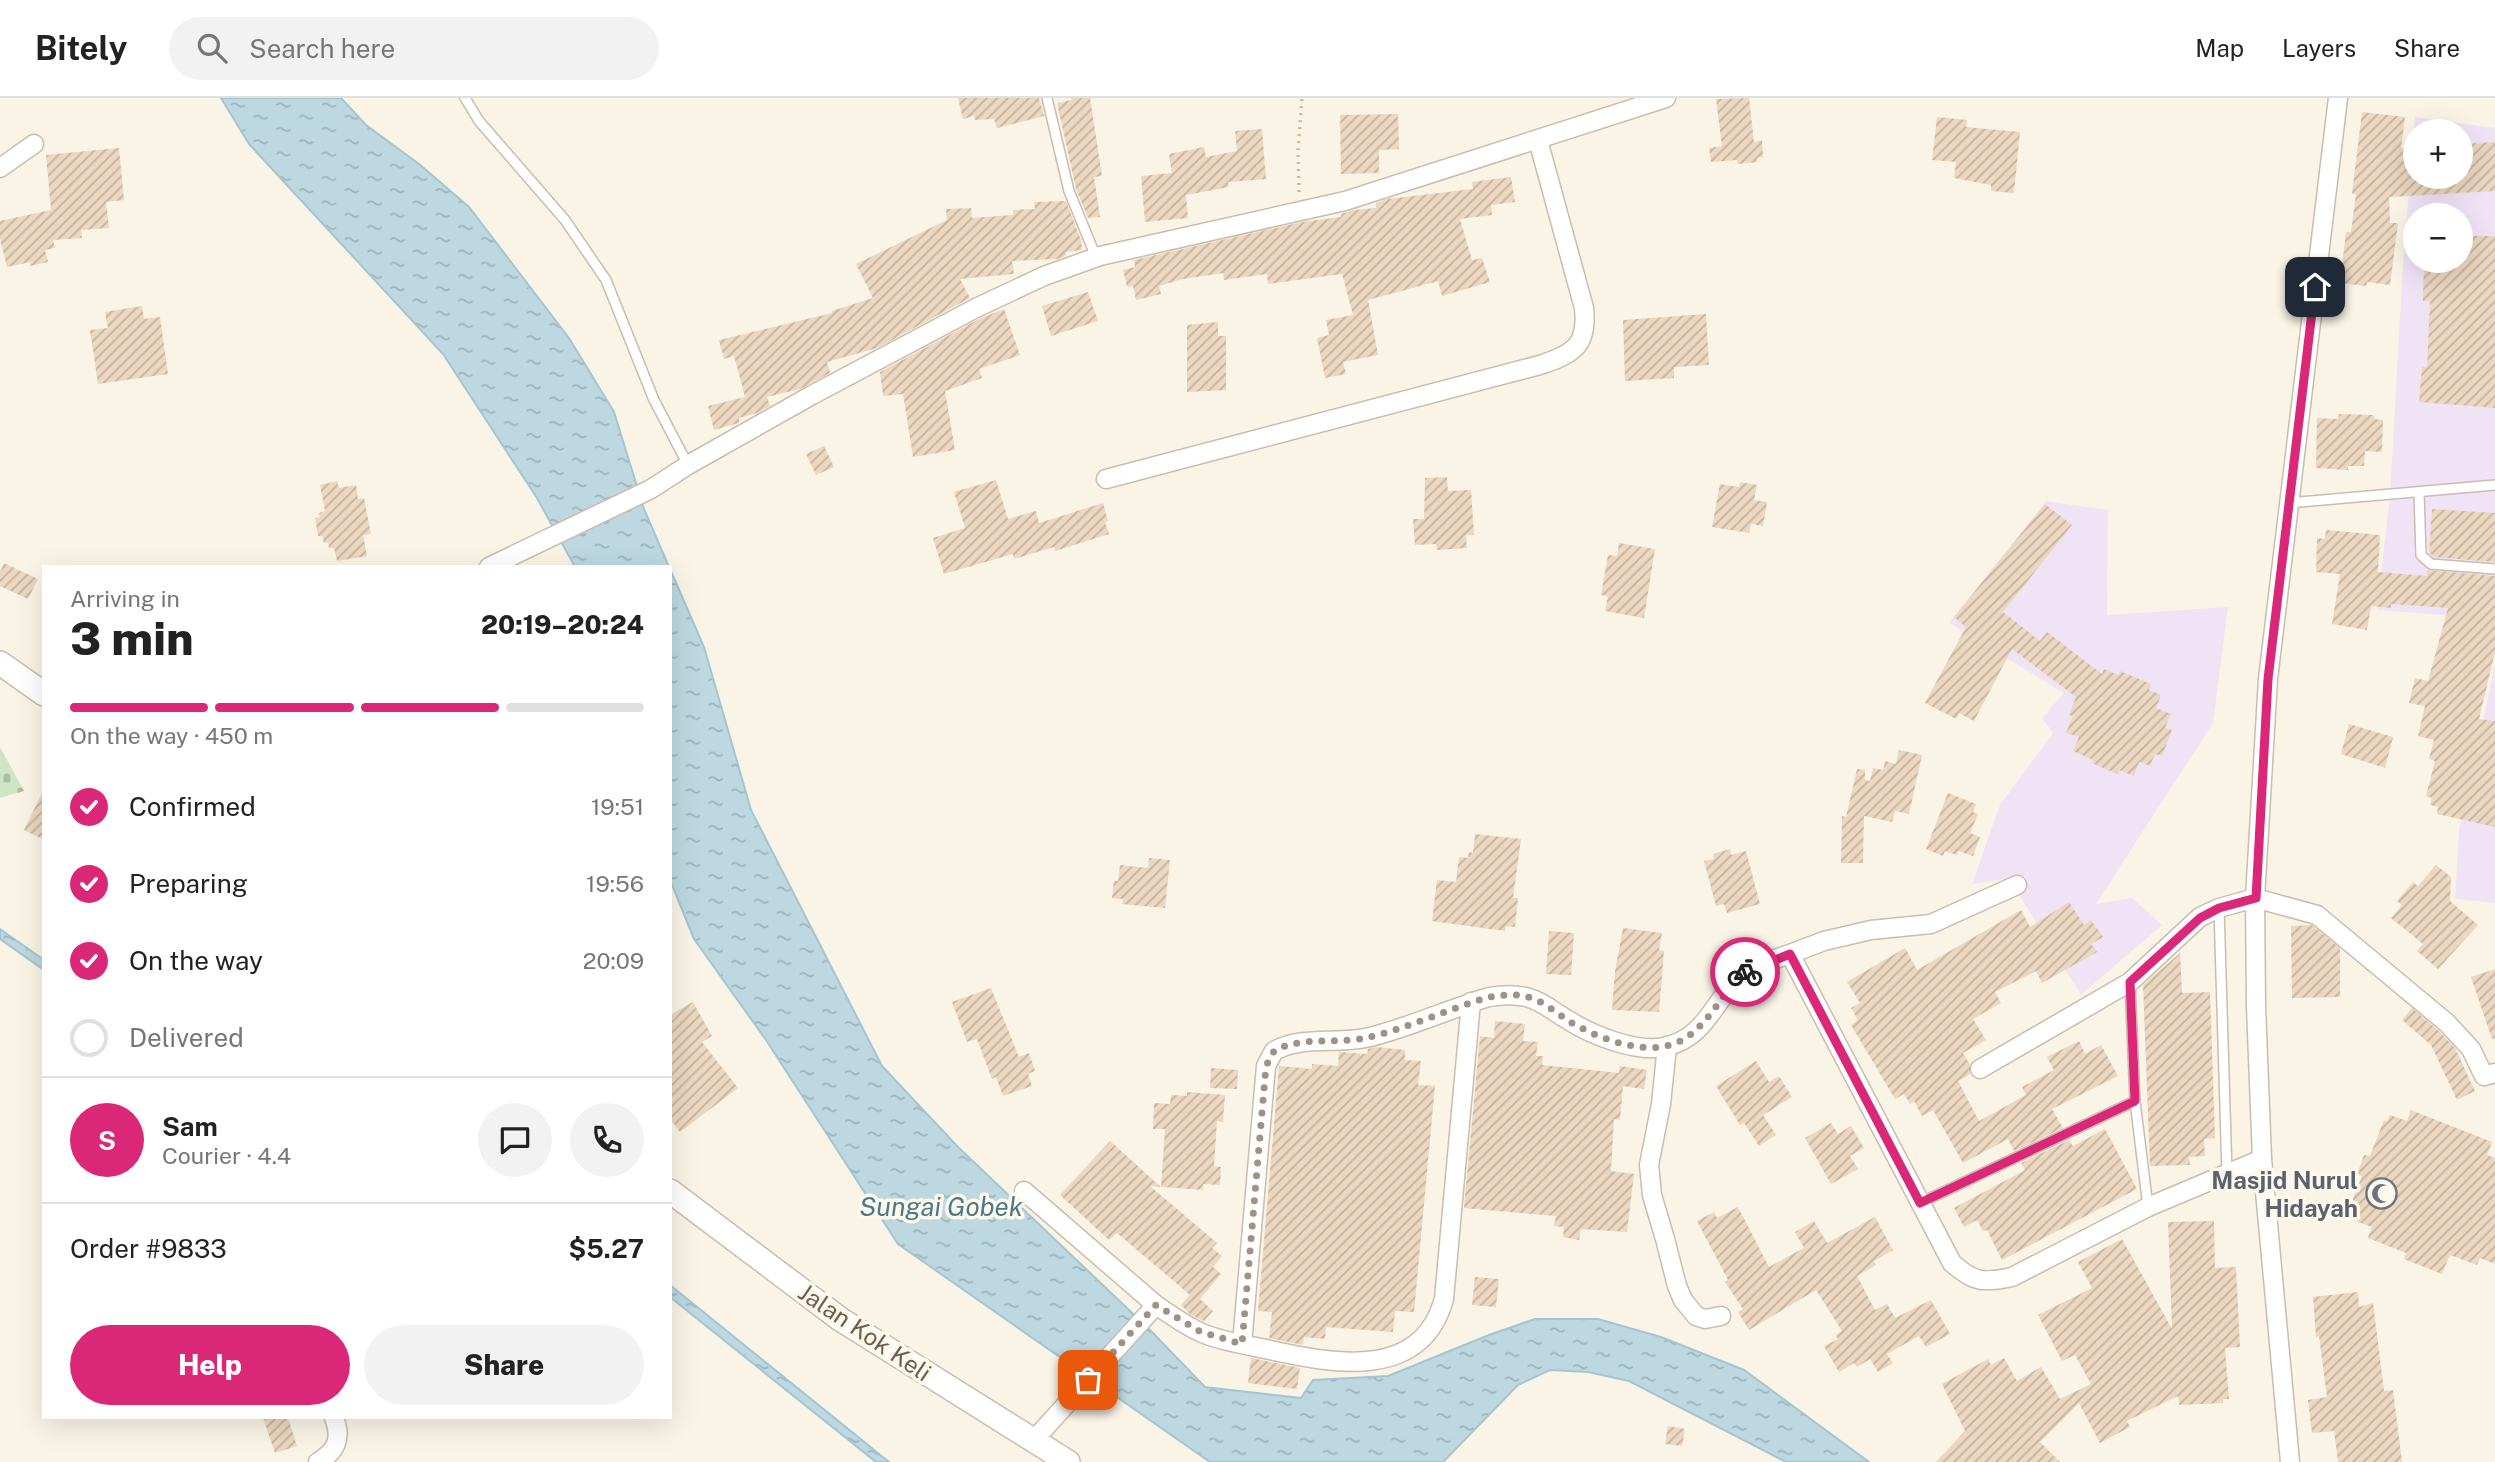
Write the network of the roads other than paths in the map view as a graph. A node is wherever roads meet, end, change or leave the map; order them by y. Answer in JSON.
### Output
{"nodes":[{"id":1,"x":465,"y":98,"type":"edge"},
{"id":2,"x":1047,"y":98,"type":"edge"},
{"id":3,"x":1666,"y":98,"type":"edge"},
{"id":4,"x":2338,"y":98,"type":"edge"},
{"id":5,"x":1538,"y":140,"type":"junction"},
{"id":6,"x":34,"y":144,"type":"dead end"},
{"id":7,"x":0,"y":168,"type":"edge"},
{"id":8,"x":1096,"y":257,"type":"junction"},
{"id":9,"x":688,"y":466,"type":"junction"},
{"id":10,"x":1106,"y":479,"type":"dead end"},
{"id":11,"x":2495,"y":485,"type":"edge"},
{"id":12,"x":2419,"y":493,"type":"junction"},
{"id":13,"x":2288,"y":503,"type":"junction"},
{"id":14,"x":494,"y":565,"type":"edge"},
{"id":15,"x":2495,"y":569,"type":"edge"},
{"id":16,"x":0,"y":663,"type":"edge"},
{"id":17,"x":42,"y":693,"type":"edge"},
{"id":18,"x":2017,"y":885,"type":"dead end"},
{"id":19,"x":2256,"y":898,"type":"junction"},
{"id":20,"x":2219,"y":908,"type":"junction"},
{"id":21,"x":1790,"y":954,"type":"junction"},
{"id":22,"x":2130,"y":982,"type":"junction"},
{"id":23,"x":1471,"y":1003,"type":"junction"},
{"id":24,"x":1667,"y":1046,"type":"junction"},
{"id":25,"x":1980,"y":1069,"type":"dead end"},
{"id":26,"x":2495,"y":1073,"type":"edge"},
{"id":27,"x":2135,"y":1101,"type":"junction"},
{"id":28,"x":2262,"y":1159,"type":"junction"},
{"id":29,"x":2227,"y":1174,"type":"junction"},
{"id":30,"x":1024,"y":1191,"type":"dead end"},
{"id":31,"x":672,"y":1193,"type":"edge"},
{"id":32,"x":1920,"y":1203,"type":"junction"},
{"id":33,"x":2148,"y":1207,"type":"junction"},
{"id":34,"x":1156,"y":1305,"type":"junction"},
{"id":35,"x":1721,"y":1316,"type":"dead end"},
{"id":36,"x":1242,"y":1344,"type":"junction"},
{"id":37,"x":334,"y":1419,"type":"edge"},
{"id":38,"x":1032,"y":1441,"type":"junction"},
{"id":39,"x":318,"y":1462,"type":"edge"},
{"id":40,"x":1068,"y":1462,"type":"edge"},
{"id":41,"x":2290,"y":1462,"type":"edge"}],
"edges":[{"from":1,"to":9,"type":"lane"},
{"from":2,"to":8,"type":"lane"},
{"from":3,"to":5,"type":"street"},
{"from":4,"to":13,"type":"street"},
{"from":5,"to":8,"type":"street"},
{"from":5,"to":10,"type":"street"},
{"from":6,"to":7,"type":"street"},
{"from":8,"to":9,"type":"street"},
{"from":9,"to":14,"type":"street"},
{"from":11,"to":12,"type":"lane"},
{"from":12,"to":13,"type":"lane"},
{"from":12,"to":15,"type":"lane"},
{"from":13,"to":19,"type":"street"},
{"from":16,"to":17,"type":"street"},
{"from":18,"to":21,"type":"street"},
{"from":19,"to":20,"type":"street"},
{"from":19,"to":26,"type":"street"},
{"from":19,"to":28,"type":"street"},
{"from":20,"to":22,"type":"street"},
{"from":20,"to":29,"type":"lane"},
{"from":21,"to":24,"type":"street"},
{"from":21,"to":32,"type":"street"},
{"from":22,"to":25,"type":"street"},
{"from":22,"to":27,"type":"lane"},
{"from":23,"to":24,"type":"street"},
{"from":23,"to":36,"type":"street"},
{"from":23,"to":36,"type":"street"},
{"from":24,"to":35,"type":"street"},
{"from":27,"to":32,"type":"lane"},
{"from":27,"to":33,"type":"lane"},
{"from":28,"to":29,"type":"street"},
{"from":28,"to":41,"type":"street"},
{"from":29,"to":33,"type":"street"},
{"from":30,"to":34,"type":"street"},
{"from":31,"to":38,"type":"street","name":"Jalan Kok Keli"},
{"from":32,"to":33,"type":"street"},
{"from":34,"to":36,"type":"street"},
{"from":34,"to":38,"type":"street"},
{"from":37,"to":39,"type":"street"},
{"from":38,"to":40,"type":"street","name":"Jalan Kok Keli"}]}
